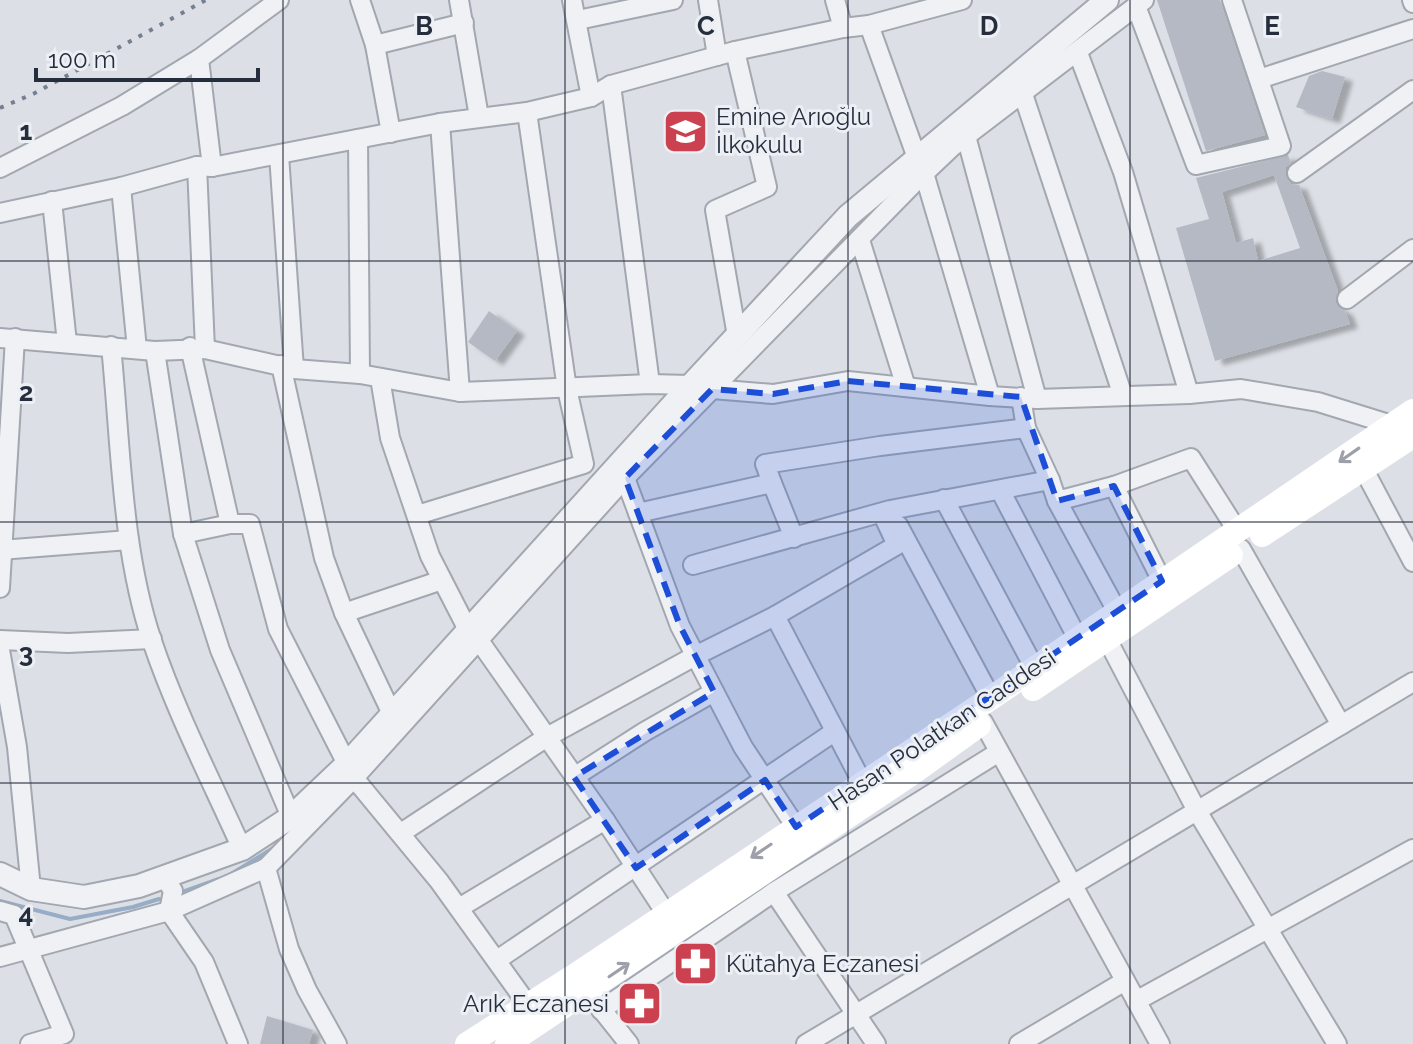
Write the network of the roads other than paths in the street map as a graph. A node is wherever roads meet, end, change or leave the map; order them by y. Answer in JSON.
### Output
{"nodes":[{"id":1,"x":279,"y":0,"type":"edge"},
{"id":2,"x":360,"y":0,"type":"edge"},
{"id":3,"x":459,"y":0,"type":"edge"},
{"id":4,"x":572,"y":0,"type":"edge"},
{"id":5,"x":673,"y":0,"type":"edge"},
{"id":6,"x":708,"y":0,"type":"edge"},
{"id":7,"x":835,"y":0,"type":"edge"},
{"id":8,"x":962,"y":0,"type":"edge"},
{"id":9,"x":1107,"y":0,"type":"edge"},
{"id":10,"x":1232,"y":0,"type":"edge"},
{"id":11,"x":936,"y":3,"type":"edge"},
{"id":12,"x":1140,"y":3,"type":"edge"},
{"id":13,"x":578,"y":20,"type":"junction"},
{"id":14,"x":464,"y":23,"type":"junction"},
{"id":15,"x":869,"y":25,"type":"junction"},
{"id":16,"x":843,"y":28,"type":"junction"},
{"id":17,"x":1413,"y":29,"type":"edge"},
{"id":18,"x":375,"y":45,"type":"junction"},
{"id":19,"x":726,"y":53,"type":"junction"},
{"id":20,"x":1078,"y":53,"type":"junction"},
{"id":21,"x":199,"y":59,"type":"junction"},
{"id":22,"x":1259,"y":79,"type":"junction"},
{"id":23,"x":611,"y":85,"type":"junction"},
{"id":24,"x":1412,"y":93,"type":"edge"},
{"id":25,"x":1023,"y":94,"type":"junction"},
{"id":26,"x":591,"y":97,"type":"junction"},
{"id":27,"x":527,"y":112,"type":"junction"},
{"id":28,"x":479,"y":117,"type":"junction"},
{"id":29,"x":440,"y":123,"type":"junction"},
{"id":30,"x":391,"y":133,"type":"junction"},
{"id":31,"x":966,"y":136,"type":"junction"},
{"id":32,"x":358,"y":139,"type":"junction"},
{"id":33,"x":279,"y":155,"type":"junction"},
{"id":34,"x":921,"y":166,"type":"junction"},
{"id":35,"x":204,"y":167,"type":"junction"},
{"id":36,"x":0,"y":168,"type":"edge"},
{"id":37,"x":1297,"y":173,"type":"dead end"},
{"id":38,"x":121,"y":187,"type":"junction"},
{"id":39,"x":52,"y":201,"type":"junction"},
{"id":40,"x":0,"y":213,"type":"edge"},
{"id":41,"x":860,"y":240,"type":"junction"},
{"id":42,"x":1413,"y":249,"type":"edge"},
{"id":43,"x":1347,"y":299,"type":"dead end"},
{"id":44,"x":737,"y":336,"type":"junction"},
{"id":45,"x":8,"y":338,"type":"edge"},
{"id":46,"x":67,"y":343,"type":"junction"},
{"id":47,"x":111,"y":346,"type":"junction"},
{"id":48,"x":198,"y":348,"type":"junction"},
{"id":49,"x":146,"y":350,"type":"junction"},
{"id":50,"x":288,"y":367,"type":"junction"},
{"id":51,"x":360,"y":374,"type":"junction"},
{"id":52,"x":380,"y":378,"type":"junction"},
{"id":53,"x":650,"y":384,"type":"junction"},
{"id":54,"x":701,"y":387,"type":"junction"},
{"id":55,"x":906,"y":387,"type":"junction"},
{"id":56,"x":567,"y":389,"type":"junction"},
{"id":57,"x":460,"y":392,"type":"junction"},
{"id":58,"x":1189,"y":394,"type":"junction"},
{"id":59,"x":990,"y":396,"type":"junction"},
{"id":60,"x":1123,"y":396,"type":"junction"},
{"id":61,"x":1029,"y":398,"type":"junction"},
{"id":62,"x":1413,"y":411,"type":"edge"},
{"id":63,"x":1026,"y":428,"type":"junction"},
{"id":64,"x":1402,"y":430,"type":"edge"},
{"id":65,"x":584,"y":464,"type":"junction"},
{"id":66,"x":1363,"y":468,"type":"junction"},
{"id":67,"x":625,"y":478,"type":"junction"},
{"id":68,"x":1050,"y":480,"type":"junction"},
{"id":69,"x":772,"y":483,"type":"junction"},
{"id":70,"x":1114,"y":486,"type":"junction"},
{"id":71,"x":1000,"y":490,"type":"junction"},
{"id":72,"x":594,"y":491,"type":"junction"},
{"id":73,"x":944,"y":499,"type":"junction"},
{"id":74,"x":1057,"y":501,"type":"junction"},
{"id":75,"x":886,"y":512,"type":"junction"},
{"id":76,"x":638,"y":513,"type":"junction"},
{"id":77,"x":417,"y":515,"type":"junction"},
{"id":78,"x":230,"y":524,"type":"junction"},
{"id":79,"x":183,"y":534,"type":"junction"},
{"id":80,"x":794,"y":538,"type":"junction"},
{"id":81,"x":129,"y":540,"type":"junction"},
{"id":82,"x":1240,"y":540,"type":"junction"},
{"id":83,"x":1,"y":550,"type":"edge"},
{"id":84,"x":1413,"y":562,"type":"edge"},
{"id":85,"x":693,"y":565,"type":"dead end"},
{"id":86,"x":442,"y":580,"type":"junction"},
{"id":87,"x":1162,"y":581,"type":"junction"},
{"id":88,"x":0,"y":588,"type":"edge"},
{"id":89,"x":344,"y":613,"type":"junction"},
{"id":90,"x":1118,"y":613,"type":"junction"},
{"id":91,"x":775,"y":616,"type":"junction"},
{"id":92,"x":473,"y":635,"type":"junction"},
{"id":93,"x":152,"y":639,"type":"junction"},
{"id":94,"x":1078,"y":639,"type":"junction"},
{"id":95,"x":0,"y":640,"type":"edge"},
{"id":96,"x":1108,"y":641,"type":"junction"},
{"id":97,"x":0,"y":650,"type":"edge"},
{"id":98,"x":695,"y":656,"type":"junction"},
{"id":99,"x":1035,"y":669,"type":"junction"},
{"id":100,"x":1413,"y":682,"type":"edge"},
{"id":101,"x":714,"y":692,"type":"junction"},
{"id":102,"x":991,"y":698,"type":"junction"},
{"id":103,"x":392,"y":714,"type":"junction"},
{"id":104,"x":983,"y":722,"type":"junction"},
{"id":105,"x":1341,"y":725,"type":"junction"},
{"id":106,"x":834,"y":732,"type":"junction"},
{"id":107,"x":547,"y":737,"type":"junction"},
{"id":108,"x":9,"y":748,"type":"edge"},
{"id":109,"x":999,"y":752,"type":"junction"},
{"id":110,"x":350,"y":771,"type":"junction"},
{"id":111,"x":574,"y":777,"type":"junction"},
{"id":112,"x":765,"y":780,"type":"junction"},
{"id":113,"x":863,"y":784,"type":"junction"},
{"id":114,"x":1197,"y":811,"type":"junction"},
{"id":115,"x":291,"y":817,"type":"junction"},
{"id":116,"x":605,"y":820,"type":"junction"},
{"id":117,"x":796,"y":827,"type":"junction"},
{"id":118,"x":401,"y":833,"type":"junction"},
{"id":119,"x":242,"y":849,"type":"junction"},
{"id":120,"x":1408,"y":852,"type":"edge"},
{"id":121,"x":266,"y":868,"type":"junction"},
{"id":122,"x":636,"y":868,"type":"junction"},
{"id":123,"x":1413,"y":872,"type":"edge"},
{"id":124,"x":0,"y":874,"type":"edge"},
{"id":125,"x":165,"y":877,"type":"junction"},
{"id":126,"x":1073,"y":885,"type":"junction"},
{"id":127,"x":31,"y":889,"type":"junction"},
{"id":128,"x":774,"y":892,"type":"junction"},
{"id":129,"x":459,"y":908,"type":"junction"},
{"id":130,"x":0,"y":911,"type":"edge"},
{"id":131,"x":169,"y":911,"type":"junction"},
{"id":132,"x":667,"y":915,"type":"junction"},
{"id":133,"x":1269,"y":930,"type":"junction"},
{"id":134,"x":30,"y":948,"type":"junction"},
{"id":135,"x":0,"y":957,"type":"edge"},
{"id":136,"x":497,"y":960,"type":"junction"},
{"id":137,"x":1125,"y":981,"type":"junction"},
{"id":138,"x":589,"y":992,"type":"junction"},
{"id":139,"x":1136,"y":1001,"type":"junction"},
{"id":140,"x":528,"y":1005,"type":"junction"},
{"id":141,"x":855,"y":1012,"type":"junction"},
{"id":142,"x":30,"y":1044,"type":"edge"},
{"id":143,"x":238,"y":1044,"type":"edge"},
{"id":144,"x":337,"y":1044,"type":"edge"},
{"id":145,"x":467,"y":1044,"type":"edge"},
{"id":146,"x":507,"y":1044,"type":"edge"},
{"id":147,"x":629,"y":1044,"type":"edge"},
{"id":148,"x":806,"y":1044,"type":"edge"},
{"id":149,"x":876,"y":1044,"type":"edge"},
{"id":150,"x":1019,"y":1044,"type":"edge"},
{"id":151,"x":1160,"y":1044,"type":"edge"},
{"id":152,"x":1337,"y":1044,"type":"edge"}],
"edges":[{"from":1,"to":21,"type":"street"},
{"from":2,"to":18,"type":"street"},
{"from":3,"to":14,"type":"street"},
{"from":4,"to":13,"type":"street"},
{"from":5,"to":13,"type":"street"},
{"from":6,"to":19,"type":"street"},
{"from":7,"to":16,"type":"street"},
{"from":8,"to":11,"type":"street"},
{"from":9,"to":34,"type":"street"},
{"from":10,"to":22,"type":"street"},
{"from":11,"to":15,"type":"street"},
{"from":12,"to":20,"type":"street"},
{"from":12,"to":22,"type":"street"},
{"from":13,"to":26,"type":"street"},
{"from":14,"to":18,"type":"street"},
{"from":14,"to":28,"type":"street"},
{"from":15,"to":16,"type":"street"},
{"from":15,"to":34,"type":"street"},
{"from":16,"to":19,"type":"street"},
{"from":17,"to":22,"type":"street"},
{"from":18,"to":30,"type":"street"},
{"from":19,"to":23,"type":"street"},
{"from":19,"to":44,"type":"street"},
{"from":20,"to":25,"type":"street"},
{"from":20,"to":58,"type":"street"},
{"from":21,"to":35,"type":"street"},
{"from":21,"to":36,"type":"street"},
{"from":23,"to":26,"type":"street"},
{"from":23,"to":53,"type":"street"},
{"from":24,"to":37,"type":"street"},
{"from":25,"to":31,"type":"street"},
{"from":25,"to":60,"type":"street"},
{"from":26,"to":27,"type":"street"},
{"from":27,"to":28,"type":"street"},
{"from":27,"to":56,"type":"street"},
{"from":28,"to":29,"type":"street"},
{"from":29,"to":30,"type":"street"},
{"from":29,"to":57,"type":"street"},
{"from":30,"to":32,"type":"street"},
{"from":31,"to":34,"type":"street"},
{"from":31,"to":61,"type":"street"},
{"from":32,"to":33,"type":"street"},
{"from":32,"to":51,"type":"street"},
{"from":33,"to":35,"type":"street"},
{"from":33,"to":50,"type":"street"},
{"from":34,"to":41,"type":"street"},
{"from":34,"to":44,"type":"street"},
{"from":34,"to":59,"type":"street"},
{"from":35,"to":38,"type":"street"},
{"from":35,"to":48,"type":"street"},
{"from":38,"to":39,"type":"street"},
{"from":38,"to":49,"type":"street"},
{"from":39,"to":40,"type":"street"},
{"from":39,"to":46,"type":"street"},
{"from":41,"to":54,"type":"street"},
{"from":41,"to":55,"type":"street"},
{"from":42,"to":43,"type":"street"},
{"from":44,"to":54,"type":"street"},
{"from":45,"to":46,"type":"street"},
{"from":45,"to":83,"type":"street"},
{"from":46,"to":47,"type":"street"},
{"from":47,"to":49,"type":"street"},
{"from":47,"to":81,"type":"street"},
{"from":48,"to":49,"type":"street"},
{"from":48,"to":50,"type":"street"},
{"from":48,"to":78,"type":"street"},
{"from":49,"to":79,"type":"street"},
{"from":50,"to":51,"type":"street"},
{"from":50,"to":89,"type":"street"},
{"from":51,"to":52,"type":"street"},
{"from":52,"to":57,"type":"street"},
{"from":52,"to":77,"type":"street"},
{"from":53,"to":54,"type":"street"},
{"from":53,"to":56,"type":"street"},
{"from":54,"to":55,"type":"street"},
{"from":54,"to":67,"type":"street"},
{"from":54,"to":72,"type":"street"},
{"from":55,"to":59,"type":"street"},
{"from":56,"to":57,"type":"street"},
{"from":56,"to":65,"type":"street"},
{"from":58,"to":60,"type":"street"},
{"from":58,"to":64,"type":"street"},
{"from":59,"to":61,"type":"street"},
{"from":60,"to":61,"type":"street"},
{"from":61,"to":63,"type":"street"},
{"from":62,"to":64,"type":"main road","name":"Hasan Polatkan Caddesi"},
{"from":63,"to":68,"type":"street"},
{"from":63,"to":69,"type":"street"},
{"from":64,"to":66,"type":"main road","name":"Hasan Polatkan Caddesi"},
{"from":64,"to":82,"type":"main road","name":"Hasan Polatkan Caddesi","one_way":true},
{"from":65,"to":72,"type":"street"},
{"from":65,"to":77,"type":"street"},
{"from":66,"to":82,"type":"main road","name":"Hasan Polatkan Caddesi"},
{"from":66,"to":84,"type":"street"},
{"from":67,"to":76,"type":"street"},
{"from":67,"to":92,"type":"street"},
{"from":68,"to":71,"type":"street"},
{"from":68,"to":74,"type":"street"},
{"from":69,"to":76,"type":"street"},
{"from":69,"to":80,"type":"street"},
{"from":70,"to":74,"type":"street"},
{"from":70,"to":82,"type":"street"},
{"from":70,"to":87,"type":"street"},
{"from":71,"to":73,"type":"street"},
{"from":71,"to":94,"type":"street"},
{"from":72,"to":92,"type":"street"},
{"from":73,"to":75,"type":"street"},
{"from":73,"to":99,"type":"street"},
{"from":74,"to":90,"type":"street"},
{"from":75,"to":80,"type":"street"},
{"from":75,"to":91,"type":"street"},
{"from":75,"to":102,"type":"street"},
{"from":76,"to":98,"type":"street"},
{"from":77,"to":86,"type":"street"},
{"from":78,"to":79,"type":"street"},
{"from":78,"to":110,"type":"street"},
{"from":79,"to":115,"type":"street"},
{"from":80,"to":85,"type":"street"},
{"from":81,"to":83,"type":"street"},
{"from":81,"to":93,"type":"street"},
{"from":82,"to":87,"type":"main road","name":"Hasan Polatkan Caddesi"},
{"from":82,"to":96,"type":"main road","name":"Hasan Polatkan Caddesi"},
{"from":82,"to":105,"type":"street"},
{"from":83,"to":88,"type":"street"},
{"from":86,"to":89,"type":"street"},
{"from":86,"to":92,"type":"street"},
{"from":87,"to":90,"type":"main road","name":"Hasan Polatkan Caddesi"},
{"from":89,"to":103,"type":"street"},
{"from":90,"to":94,"type":"main road","name":"Hasan Polatkan Caddesi"},
{"from":91,"to":98,"type":"street"},
{"from":91,"to":106,"type":"street"},
{"from":92,"to":103,"type":"street"},
{"from":92,"to":107,"type":"street"},
{"from":92,"to":110,"type":"street"},
{"from":93,"to":95,"type":"street"},
{"from":93,"to":119,"type":"street"},
{"from":94,"to":99,"type":"main road","name":"Hasan Polatkan Caddesi"},
{"from":96,"to":104,"type":"main road","name":"Hasan Polatkan Caddesi"},
{"from":96,"to":114,"type":"street"},
{"from":97,"to":108,"type":"street"},
{"from":98,"to":101,"type":"street"},
{"from":98,"to":107,"type":"street"},
{"from":99,"to":102,"type":"main road","name":"Hasan Polatkan Caddesi"},
{"from":100,"to":105,"type":"street"},
{"from":101,"to":111,"type":"street"},
{"from":101,"to":112,"type":"street"},
{"from":102,"to":113,"type":"main road","name":"Hasan Polatkan Caddesi"},
{"from":103,"to":110,"type":"street"},
{"from":104,"to":109,"type":"street"},
{"from":138,"to":104,"type":"main road","name":"Hasan Polatkan Caddesi","one_way":true},
{"from":105,"to":114,"type":"street"},
{"from":106,"to":112,"type":"street"},
{"from":106,"to":113,"type":"street"},
{"from":107,"to":111,"type":"street"},
{"from":107,"to":118,"type":"street"},
{"from":108,"to":127,"type":"street"},
{"from":109,"to":126,"type":"street"},
{"from":109,"to":128,"type":"street"},
{"from":110,"to":115,"type":"street"},
{"from":110,"to":118,"type":"street"},
{"from":110,"to":121,"type":"street"},
{"from":111,"to":116,"type":"street"},
{"from":112,"to":117,"type":"street"},
{"from":112,"to":122,"type":"street"},
{"from":113,"to":117,"type":"main road","name":"Hasan Polatkan Caddesi"},
{"from":114,"to":126,"type":"street"},
{"from":114,"to":133,"type":"street"},
{"from":115,"to":119,"type":"street"},
{"from":116,"to":122,"type":"street"},
{"from":116,"to":129,"type":"street"},
{"from":117,"to":132,"type":"main road","name":"Hasan Polatkan Caddesi","one_way":true},
{"from":118,"to":129,"type":"street"},
{"from":119,"to":125,"type":"street"},
{"from":120,"to":123,"type":"street"},
{"from":120,"to":133,"type":"street"},
{"from":121,"to":131,"type":"street"},
{"from":121,"to":144,"type":"street"},
{"from":122,"to":132,"type":"street"},
{"from":122,"to":136,"type":"street"},
{"from":124,"to":127,"type":"street"},
{"from":125,"to":127,"type":"street"},
{"from":125,"to":131,"type":"street"},
{"from":126,"to":137,"type":"street"},
{"from":126,"to":141,"type":"street"},
{"from":128,"to":138,"type":"street"},
{"from":128,"to":141,"type":"street"},
{"from":129,"to":136,"type":"street"},
{"from":130,"to":134,"type":"street"},
{"from":131,"to":134,"type":"street"},
{"from":131,"to":143,"type":"street"},
{"from":132,"to":138,"type":"main road","name":"Hasan Polatkan Caddesi"},
{"from":133,"to":139,"type":"street"},
{"from":133,"to":152,"type":"street"},
{"from":134,"to":135,"type":"street"},
{"from":134,"to":142,"type":"street"},
{"from":136,"to":140,"type":"street"},
{"from":137,"to":139,"type":"street"},
{"from":137,"to":150,"type":"street"},
{"from":138,"to":140,"type":"main road","name":"Hasan Polatkan Caddesi"},
{"from":138,"to":146,"type":"main road","name":"Hasan Polatkan Caddesi"},
{"from":138,"to":147,"type":"street"},
{"from":139,"to":151,"type":"street"},
{"from":140,"to":145,"type":"main road","name":"Hasan Polatkan Caddesi"},
{"from":141,"to":148,"type":"street"},
{"from":141,"to":149,"type":"street"}]}
